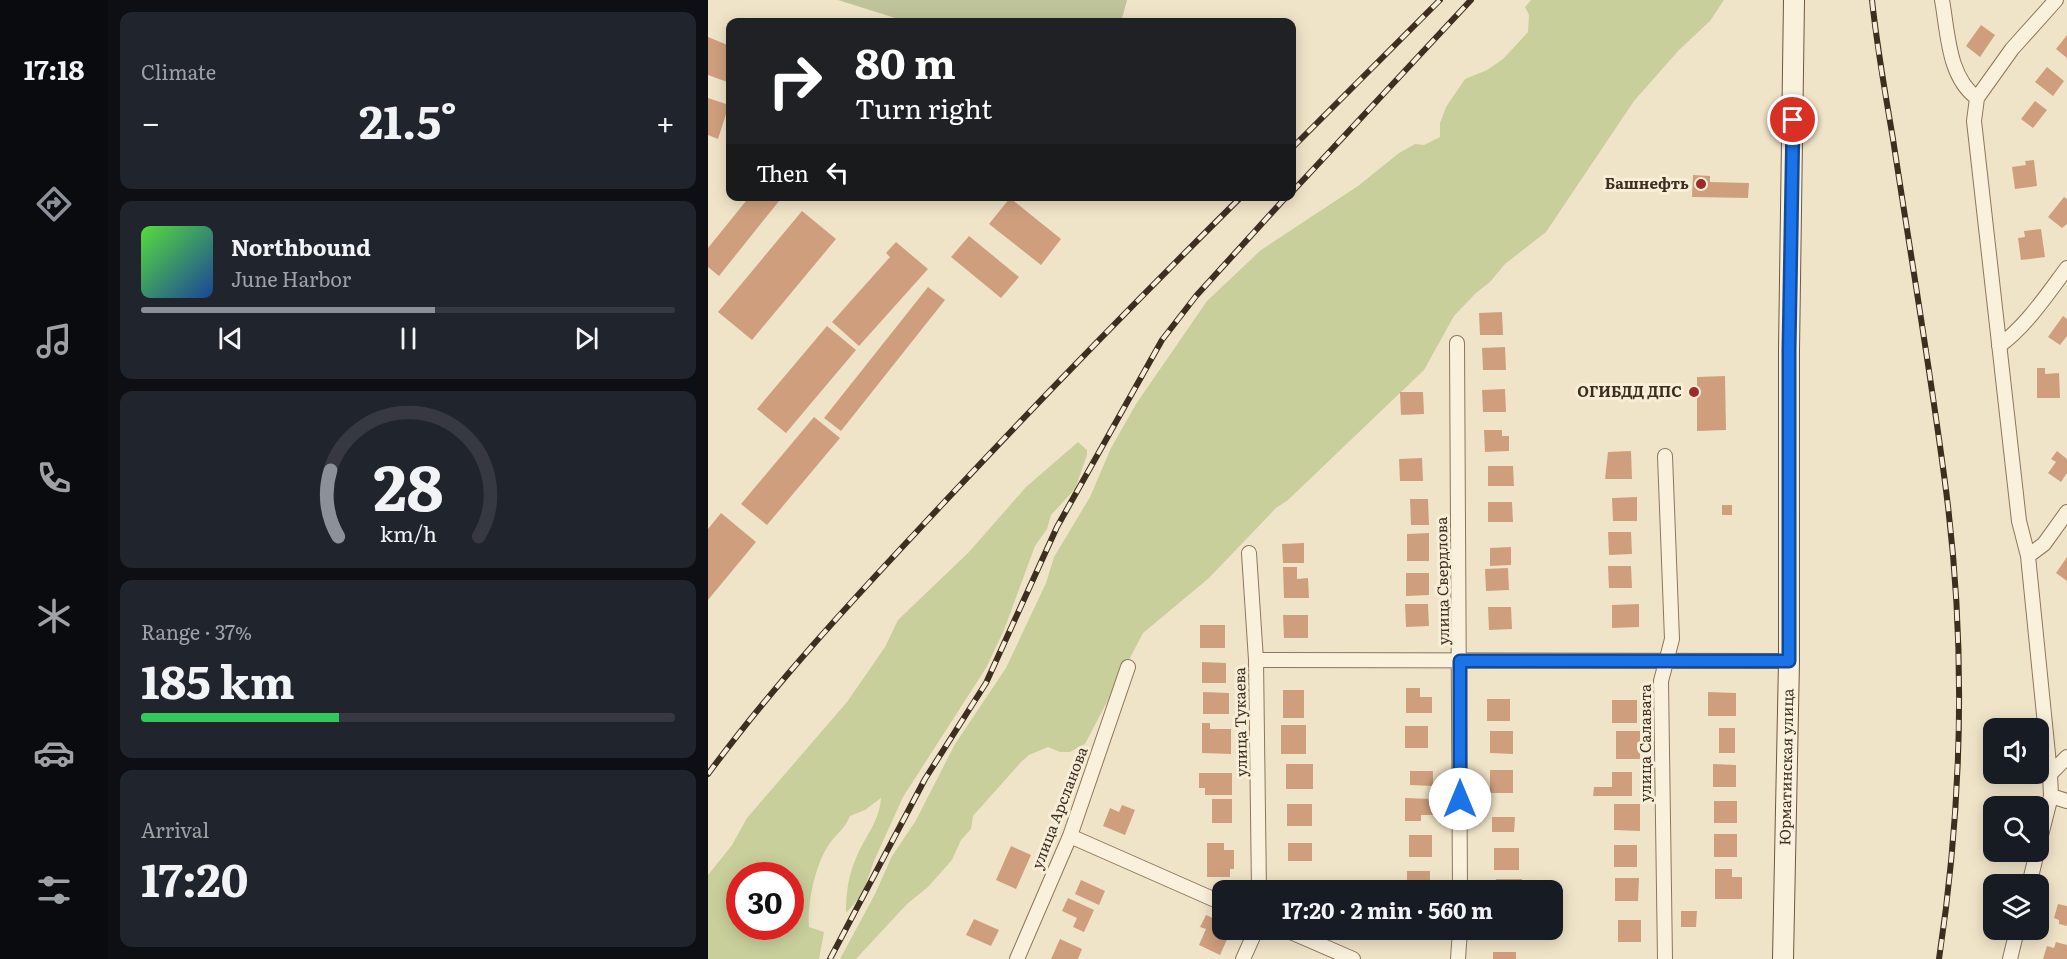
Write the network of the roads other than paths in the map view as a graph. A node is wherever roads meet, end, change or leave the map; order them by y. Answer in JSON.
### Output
{"nodes":[{"id":1,"x":1794,"y":0,"type":"edge"},
{"id":2,"x":1942,"y":0,"type":"edge"},
{"id":3,"x":2056,"y":0,"type":"edge"},
{"id":4,"x":1977,"y":98,"type":"junction"},
{"id":5,"x":2067,"y":268,"type":"edge"},
{"id":6,"x":1457,"y":343,"type":"dead end"},
{"id":7,"x":1999,"y":346,"type":"junction"},
{"id":8,"x":1665,"y":456,"type":"dead end"},
{"id":9,"x":2067,"y":512,"type":"edge"},
{"id":10,"x":1249,"y":554,"type":"dead end"},
{"id":11,"x":2028,"y":556,"type":"junction"},
{"id":12,"x":1256,"y":660,"type":"junction"},
{"id":13,"x":1667,"y":660,"type":"junction"},
{"id":14,"x":1460,"y":661,"type":"junction"},
{"id":15,"x":1789,"y":661,"type":"junction"},
{"id":16,"x":1128,"y":667,"type":"dead end"},
{"id":17,"x":2067,"y":757,"type":"edge"},
{"id":18,"x":2050,"y":774,"type":"junction"},
{"id":19,"x":2051,"y":796,"type":"junction"},
{"id":20,"x":2067,"y":801,"type":"edge"},
{"id":21,"x":2049,"y":804,"type":"edge"},
{"id":22,"x":1070,"y":836,"type":"junction"},
{"id":23,"x":1259,"y":880,"type":"edge"},
{"id":24,"x":1460,"y":880,"type":"edge"},
{"id":25,"x":1212,"y":899,"type":"edge"},
{"id":26,"x":1252,"y":940,"type":"edge"},
{"id":27,"x":1309,"y":940,"type":"edge"},
{"id":28,"x":1459,"y":940,"type":"edge"},
{"id":29,"x":2015,"y":940,"type":"edge"},
{"id":30,"x":1017,"y":959,"type":"edge"},
{"id":31,"x":1243,"y":959,"type":"edge"},
{"id":32,"x":1353,"y":959,"type":"edge"},
{"id":33,"x":1458,"y":959,"type":"edge"},
{"id":34,"x":1665,"y":959,"type":"edge"},
{"id":35,"x":1783,"y":959,"type":"edge"},
{"id":36,"x":2010,"y":959,"type":"edge"}],
"edges":[{"from":1,"to":15,"type":"main road","name":"Юрматинская улица"},
{"from":2,"to":4,"type":"street"},
{"from":3,"to":4,"type":"street"},
{"from":4,"to":7,"type":"street"},
{"from":5,"to":7,"type":"street"},
{"from":6,"to":14,"type":"street","name":"улица Свердлова"},
{"from":7,"to":11,"type":"street"},
{"from":8,"to":13,"type":"street","name":"улица Салавата"},
{"from":9,"to":11,"type":"street"},
{"from":10,"to":12,"type":"street","name":"улица Тукаева"},
{"from":11,"to":18,"type":"street"},
{"from":12,"to":14,"type":"street"},
{"from":12,"to":23,"type":"street","name":"улица Тукаева"},
{"from":13,"to":14,"type":"street"},
{"from":13,"to":15,"type":"street"},
{"from":13,"to":34,"type":"street","name":"улица Салавата"},
{"from":14,"to":24,"type":"street","name":"улица Свердлова"},
{"from":15,"to":35,"type":"main road","name":"Юрматинская улица"},
{"from":16,"to":22,"type":"street","name":"улица Арсланова"},
{"from":17,"to":18,"type":"street"},
{"from":18,"to":19,"type":"street"},
{"from":19,"to":20,"type":"street"},
{"from":19,"to":21,"type":"street"},
{"from":22,"to":25,"type":"street"},
{"from":22,"to":30,"type":"street","name":"улица Арсланова"},
{"from":26,"to":31,"type":"street"},
{"from":27,"to":32,"type":"street"},
{"from":28,"to":33,"type":"street"},
{"from":29,"to":36,"type":"street"}]}
